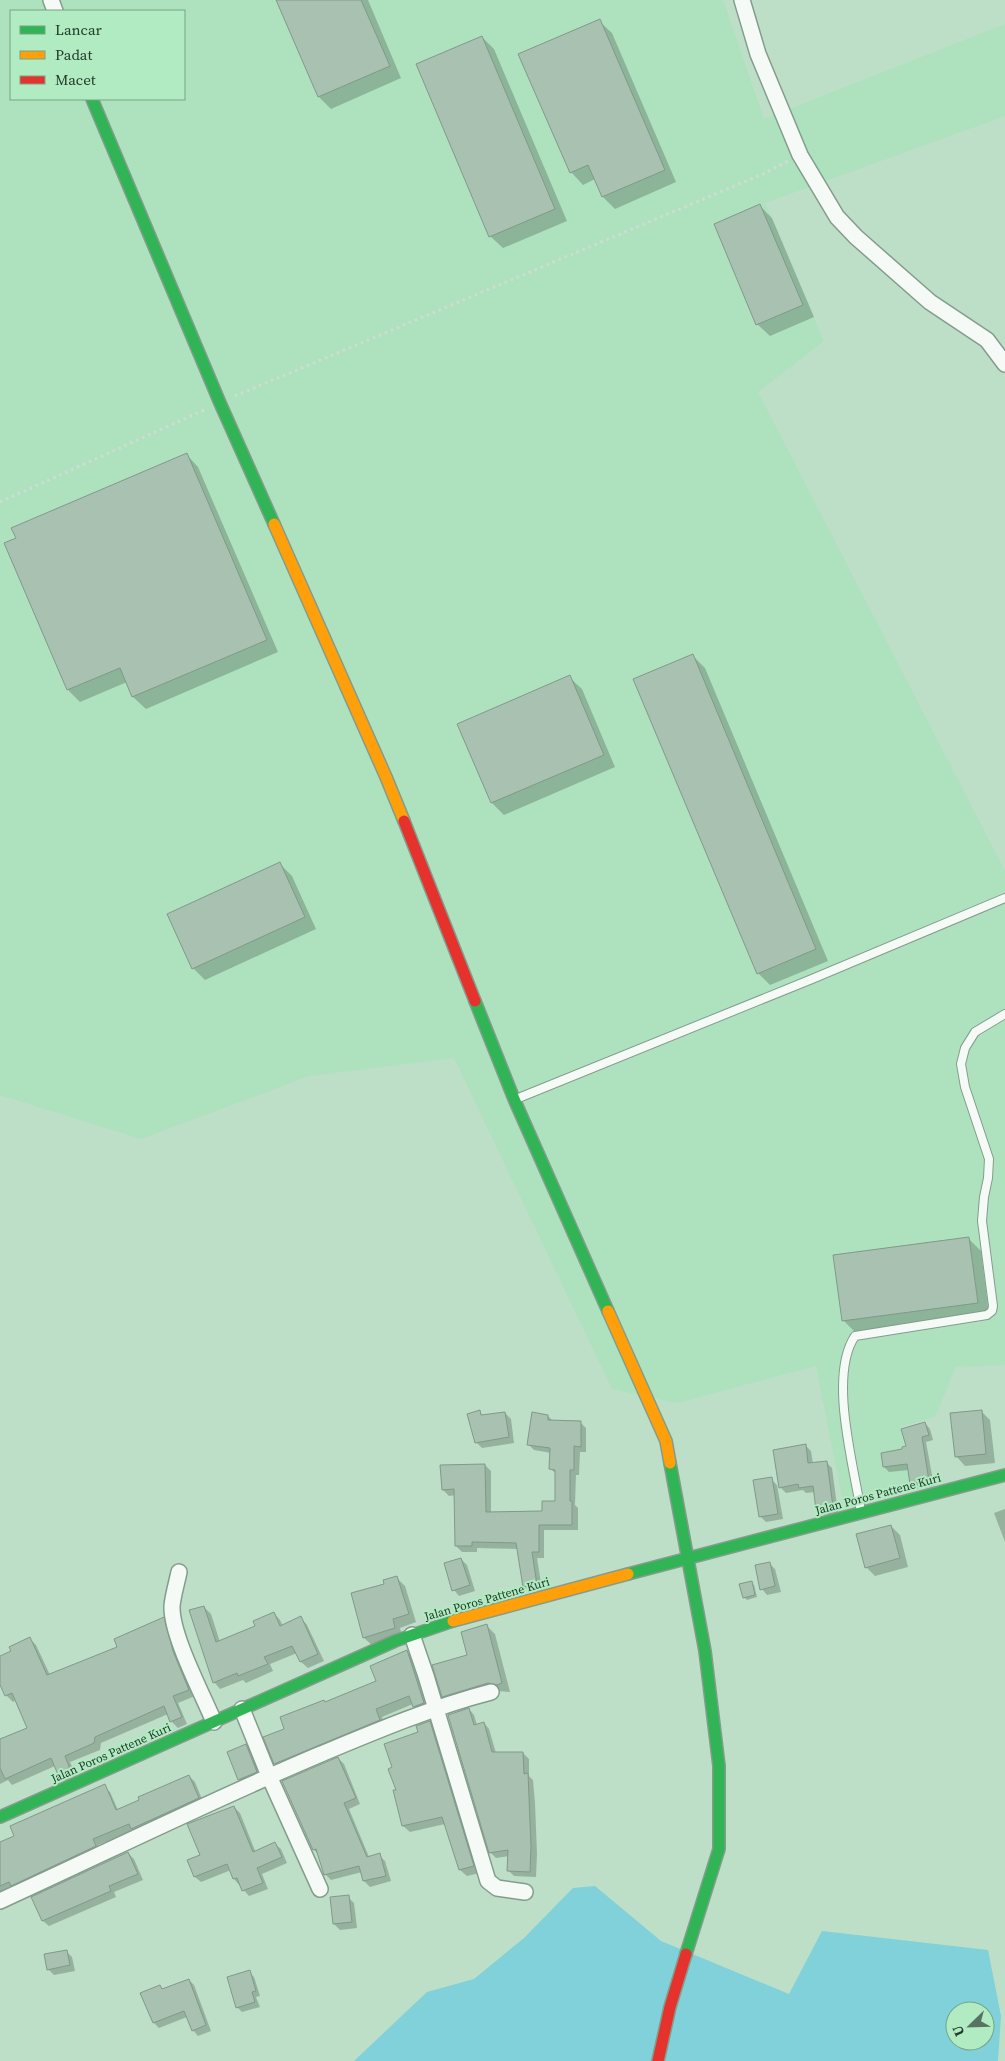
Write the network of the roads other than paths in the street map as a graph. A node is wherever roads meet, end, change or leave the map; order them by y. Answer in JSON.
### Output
{"nodes":[{"id":1,"x":742,"y":0,"type":"edge"},
{"id":2,"x":92,"y":100,"type":"edge"},
{"id":3,"x":1005,"y":364,"type":"edge"},
{"id":4,"x":1005,"y":898,"type":"edge"},
{"id":5,"x":1005,"y":1014,"type":"edge"},
{"id":6,"x":514,"y":1100,"type":"junction"},
{"id":7,"x":1005,"y":1476,"type":"edge"},
{"id":8,"x":862,"y":1512,"type":"junction"},
{"id":9,"x":689,"y":1558,"type":"junction"},
{"id":10,"x":179,"y":1572,"type":"dead end"},
{"id":11,"x":412,"y":1635,"type":"junction"},
{"id":12,"x":491,"y":1692,"type":"dead end"},
{"id":13,"x":242,"y":1709,"type":"junction"},
{"id":14,"x":436,"y":1709,"type":"junction"},
{"id":15,"x":214,"y":1722,"type":"junction"},
{"id":16,"x":269,"y":1776,"type":"junction"},
{"id":17,"x":0,"y":1817,"type":"edge"},
{"id":18,"x":320,"y":1890,"type":"dead end"},
{"id":19,"x":524,"y":1892,"type":"dead end"},
{"id":20,"x":0,"y":1901,"type":"edge"},
{"id":21,"x":658,"y":2061,"type":"edge"}],
"edges":[{"from":1,"to":3,"type":"street"},
{"from":2,"to":6,"type":"street"},
{"from":4,"to":6,"type":"lane"},
{"from":5,"to":8,"type":"lane"},
{"from":6,"to":9,"type":"street"},
{"from":7,"to":8,"type":"street","name":"Jalan Poros Pattene Kuri"},
{"from":8,"to":9,"type":"street","name":"Jalan Poros Pattene Kuri"},
{"from":9,"to":11,"type":"street","name":"Jalan Poros Pattene Kuri"},
{"from":9,"to":21,"type":"street"},
{"from":10,"to":15,"type":"street"},
{"from":11,"to":13,"type":"street","name":"Jalan Poros Pattene Kuri"},
{"from":11,"to":14,"type":"street"},
{"from":12,"to":14,"type":"street"},
{"from":13,"to":15,"type":"street","name":"Jalan Poros Pattene Kuri"},
{"from":13,"to":16,"type":"street"},
{"from":14,"to":16,"type":"street"},
{"from":14,"to":19,"type":"street"},
{"from":15,"to":17,"type":"street","name":"Jalan Poros Pattene Kuri"},
{"from":16,"to":18,"type":"street"},
{"from":16,"to":20,"type":"street"}]}
